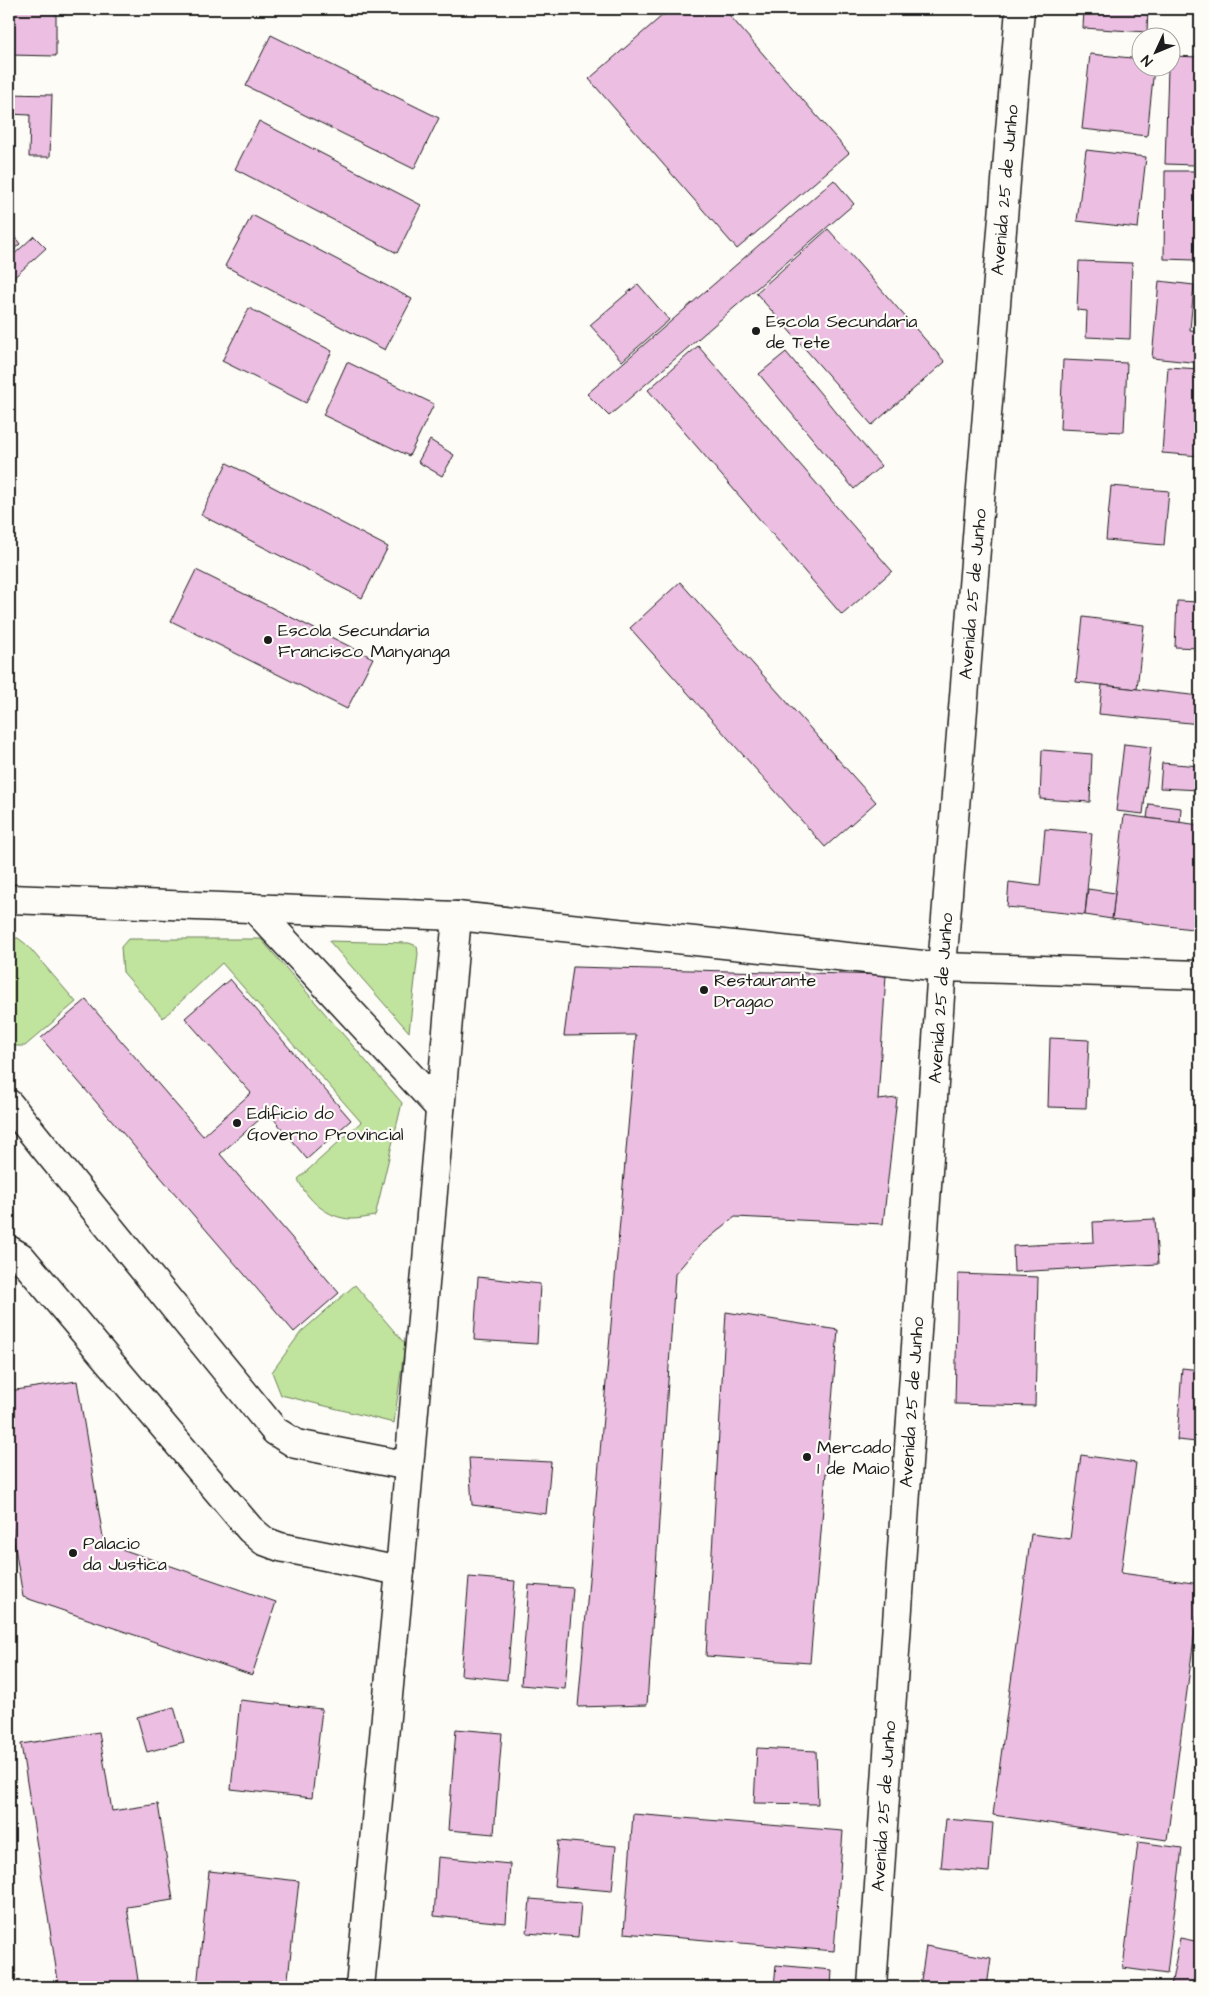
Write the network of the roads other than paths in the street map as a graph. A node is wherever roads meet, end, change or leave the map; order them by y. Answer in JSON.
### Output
{"nodes":[{"id":1,"x":1020,"y":9,"type":"edge"},
{"id":2,"x":9,"y":899,"type":"edge"},
{"id":3,"x":254,"y":908,"type":"junction"},
{"id":4,"x":457,"y":916,"type":"junction"},
{"id":5,"x":942,"y":967,"type":"junction"},
{"id":6,"x":1200,"y":975,"type":"edge"},
{"id":7,"x":9,"y":1104,"type":"edge"},
{"id":8,"x":440,"y":1108,"type":"junction"},
{"id":9,"x":9,"y":1250,"type":"edge"},
{"id":10,"x":409,"y":1466,"type":"junction"},
{"id":11,"x":400,"y":1572,"type":"junction"},
{"id":12,"x":360,"y":1987,"type":"edge"},
{"id":13,"x":872,"y":1987,"type":"edge"}],
"edges":[{"from":1,"to":5,"type":"street","name":"Avenida 25 de Junho"},
{"from":2,"to":3,"type":"street"},
{"from":3,"to":4,"type":"street"},
{"from":3,"to":8,"type":"street"},
{"from":4,"to":5,"type":"street"},
{"from":4,"to":8,"type":"street"},
{"from":5,"to":6,"type":"street"},
{"from":5,"to":13,"type":"street","name":"Avenida 25 de Junho"},
{"from":7,"to":10,"type":"street"},
{"from":8,"to":10,"type":"street"},
{"from":9,"to":11,"type":"street"},
{"from":10,"to":11,"type":"street"},
{"from":11,"to":12,"type":"street"}]}
